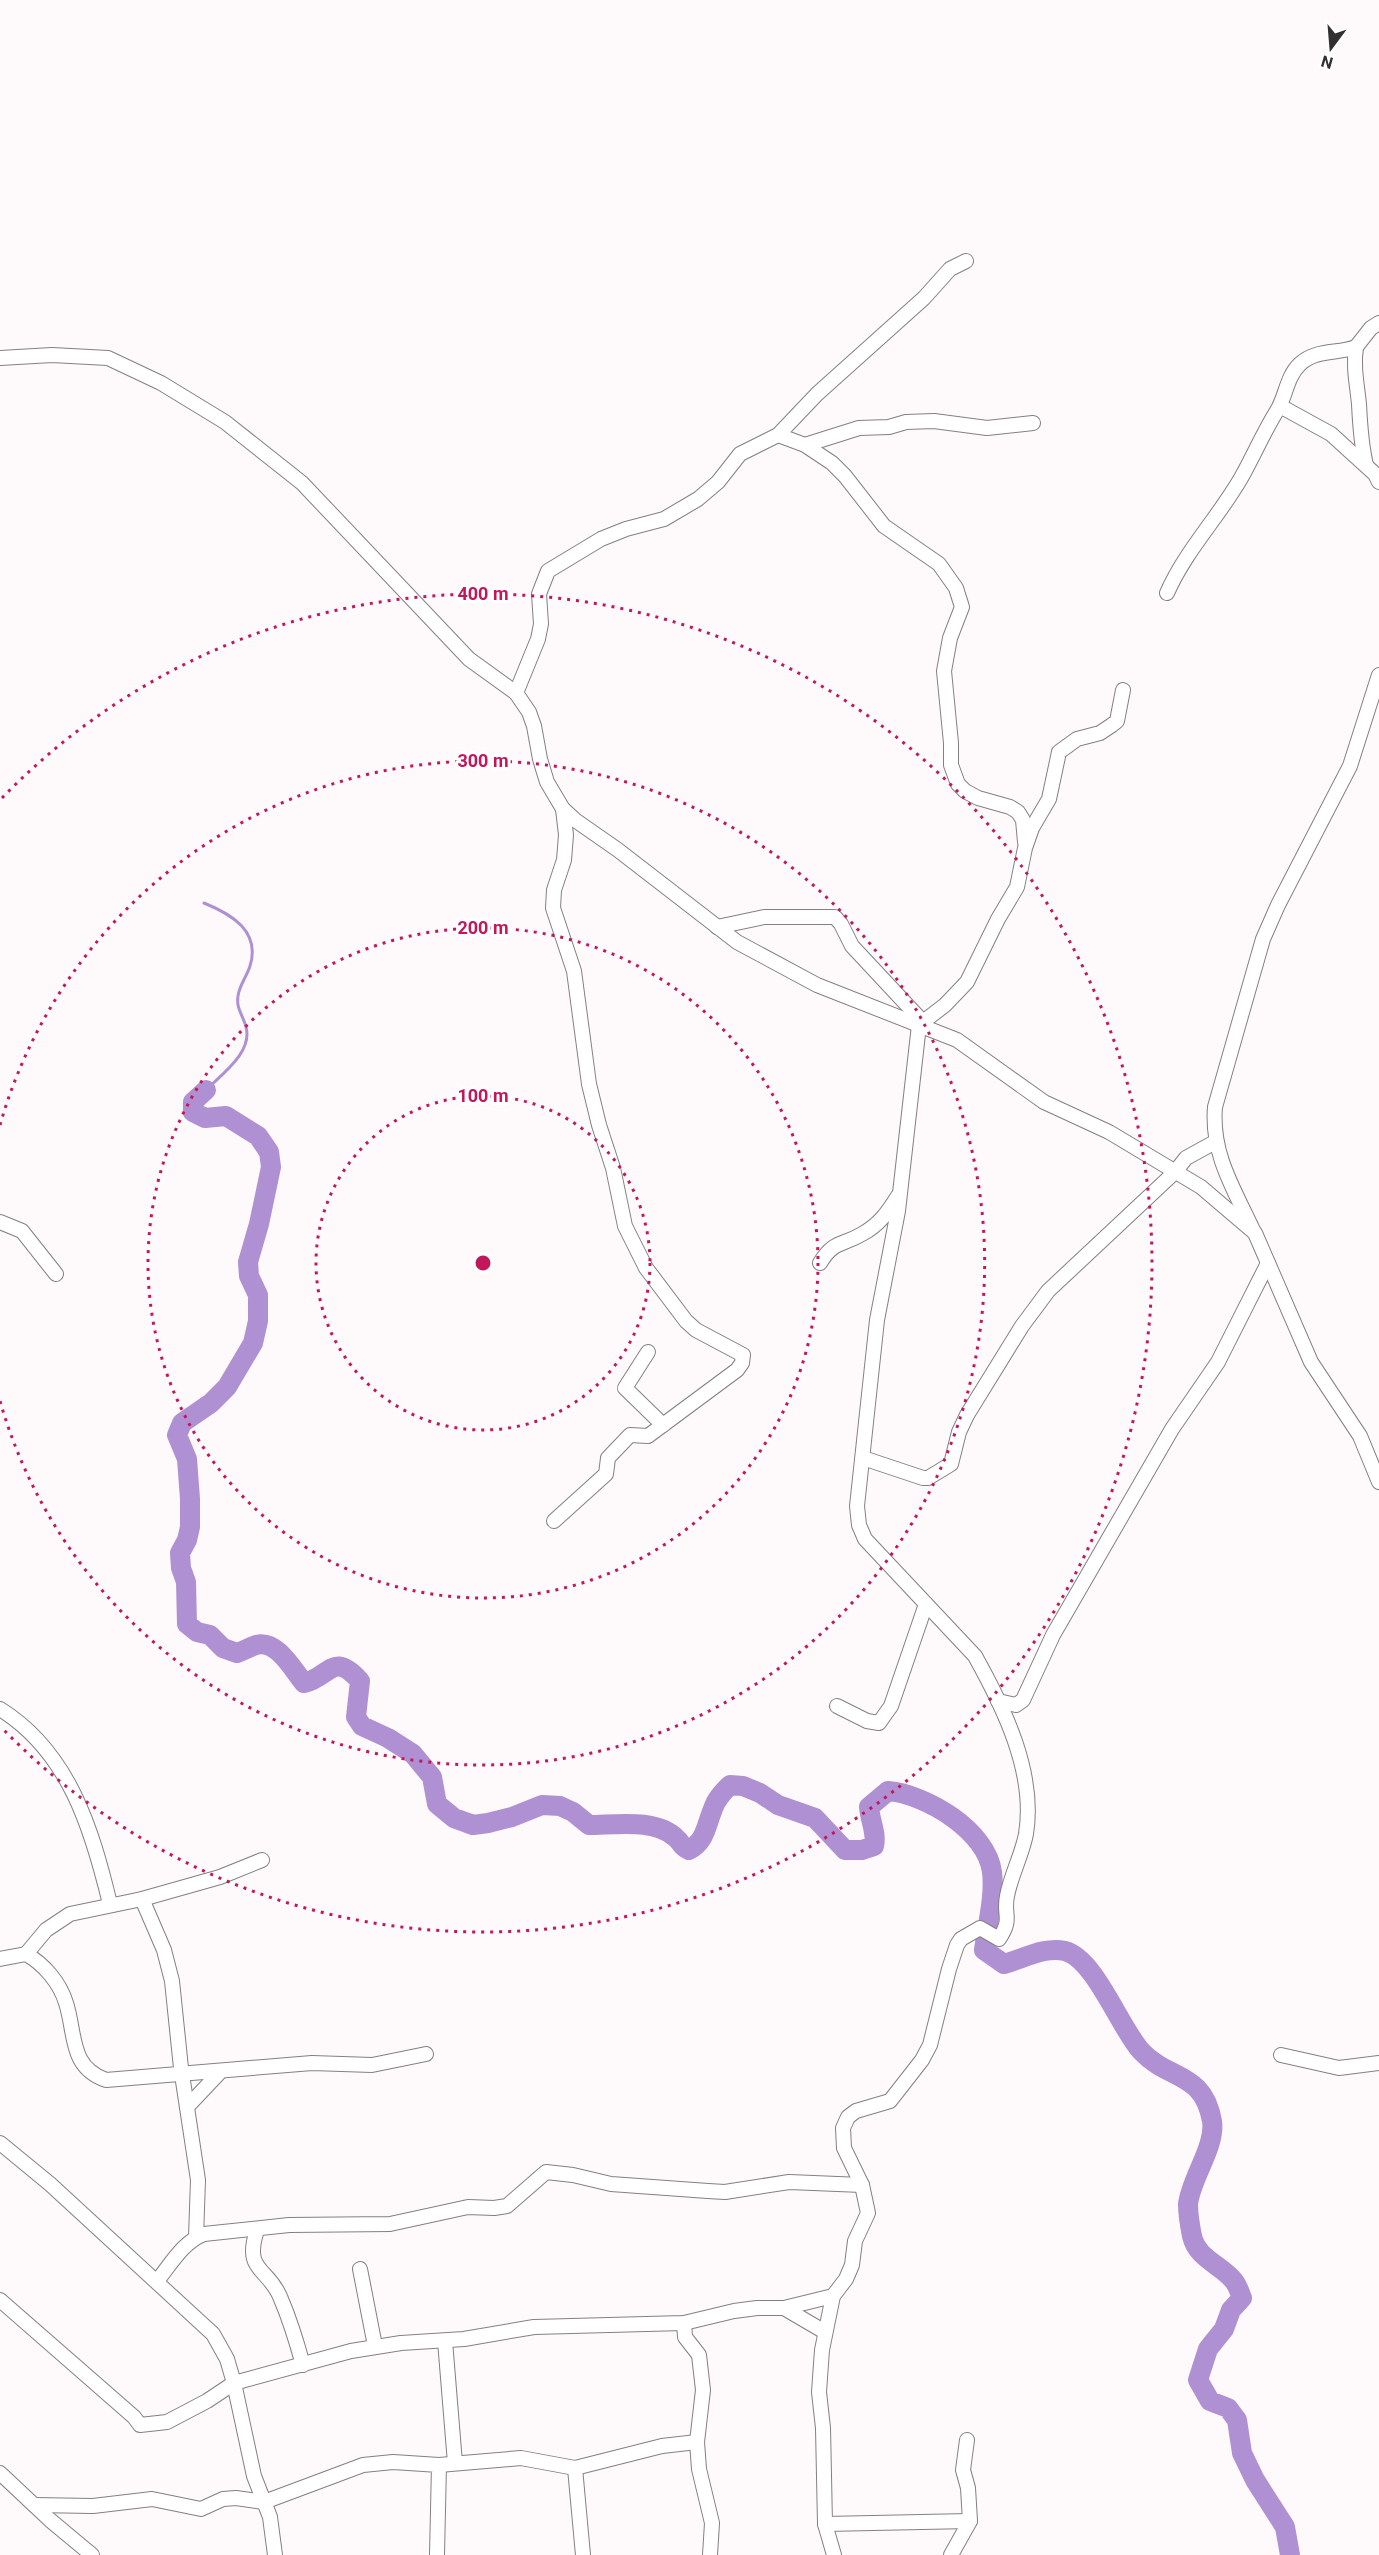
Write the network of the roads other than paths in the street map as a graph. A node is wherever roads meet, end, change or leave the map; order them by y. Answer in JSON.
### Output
{"nodes":[{"id":1,"x":966,"y":261,"type":"dead end"},
{"id":2,"x":1379,"y":323,"type":"edge"},
{"id":3,"x":1356,"y":347,"type":"junction"},
{"id":4,"x":0,"y":358,"type":"edge"},
{"id":5,"x":1280,"y":406,"type":"junction"},
{"id":6,"x":1033,"y":423,"type":"dead end"},
{"id":7,"x":778,"y":435,"type":"junction"},
{"id":8,"x":805,"y":444,"type":"junction"},
{"id":9,"x":1366,"y":465,"type":"junction"},
{"id":10,"x":1379,"y":482,"type":"edge"},
{"id":11,"x":1167,"y":593,"type":"dead end"},
{"id":12,"x":1379,"y":675,"type":"edge"},
{"id":13,"x":1123,"y":690,"type":"dead end"},
{"id":14,"x":516,"y":693,"type":"junction"},
{"id":15,"x":563,"y":809,"type":"junction"},
{"id":16,"x":1026,"y":846,"type":"junction"},
{"id":17,"x":717,"y":927,"type":"junction"},
{"id":18,"x":921,"y":1023,"type":"junction"},
{"id":19,"x":1215,"y":1142,"type":"junction"},
{"id":20,"x":1174,"y":1172,"type":"junction"},
{"id":21,"x":900,"y":1194,"type":"junction"},
{"id":22,"x":0,"y":1222,"type":"edge"},
{"id":23,"x":1255,"y":1233,"type":"junction"},
{"id":24,"x":820,"y":1263,"type":"dead end"},
{"id":25,"x":1268,"y":1263,"type":"junction"},
{"id":26,"x":56,"y":1274,"type":"dead end"},
{"id":27,"x":648,"y":1352,"type":"dead end"},
{"id":28,"x":663,"y":1425,"type":"junction"},
{"id":29,"x":863,"y":1458,"type":"junction"},
{"id":30,"x":1379,"y":1482,"type":"edge"},
{"id":31,"x":554,"y":1521,"type":"dead end"},
{"id":32,"x":926,"y":1604,"type":"junction"},
{"id":33,"x":998,"y":1701,"type":"junction"},
{"id":34,"x":837,"y":1707,"type":"dead end"},
{"id":35,"x":0,"y":1709,"type":"edge"},
{"id":36,"x":262,"y":1860,"type":"dead end"},
{"id":37,"x":142,"y":1899,"type":"junction"},
{"id":38,"x":110,"y":1904,"type":"junction"},
{"id":39,"x":26,"y":1954,"type":"junction"},
{"id":40,"x":0,"y":1959,"type":"edge"},
{"id":41,"x":426,"y":2054,"type":"dead end"},
{"id":42,"x":1281,"y":2055,"type":"dead end"},
{"id":43,"x":1379,"y":2062,"type":"edge"},
{"id":44,"x":221,"y":2071,"type":"junction"},
{"id":45,"x":182,"y":2074,"type":"junction"},
{"id":46,"x":187,"y":2107,"type":"junction"},
{"id":47,"x":0,"y":2143,"type":"edge"},
{"id":48,"x":862,"y":2185,"type":"junction"},
{"id":49,"x":257,"y":2230,"type":"junction"},
{"id":50,"x":196,"y":2237,"type":"junction"},
{"id":51,"x":360,"y":2269,"type":"dead end"},
{"id":52,"x":158,"y":2281,"type":"junction"},
{"id":53,"x":833,"y":2296,"type":"junction"},
{"id":54,"x":0,"y":2300,"type":"edge"},
{"id":55,"x":784,"y":2308,"type":"junction"},
{"id":56,"x":684,"y":2323,"type":"junction"},
{"id":57,"x":825,"y":2332,"type":"junction"},
{"id":58,"x":445,"y":2340,"type":"junction"},
{"id":59,"x":375,"y":2346,"type":"junction"},
{"id":60,"x":303,"y":2365,"type":"junction"},
{"id":61,"x":234,"y":2383,"type":"junction"},
{"id":62,"x":967,"y":2440,"type":"dead end"},
{"id":63,"x":697,"y":2442,"type":"junction"},
{"id":64,"x":455,"y":2463,"type":"junction"},
{"id":65,"x":439,"y":2465,"type":"junction"},
{"id":66,"x":575,"y":2468,"type":"junction"},
{"id":67,"x":0,"y":2473,"type":"edge"},
{"id":68,"x":264,"y":2502,"type":"junction"},
{"id":69,"x":34,"y":2505,"type":"junction"},
{"id":70,"x":969,"y":2521,"type":"junction"},
{"id":71,"x":825,"y":2524,"type":"junction"},
{"id":72,"x":92,"y":2555,"type":"edge"},
{"id":73,"x":275,"y":2555,"type":"edge"},
{"id":74,"x":437,"y":2555,"type":"edge"},
{"id":75,"x":583,"y":2555,"type":"edge"},
{"id":76,"x":710,"y":2555,"type":"edge"},
{"id":77,"x":834,"y":2555,"type":"edge"},
{"id":78,"x":951,"y":2555,"type":"edge"}],
"edges":[{"from":1,"to":7,"type":"street"},
{"from":2,"to":3,"type":"street"},
{"from":3,"to":5,"type":"street"},
{"from":3,"to":9,"type":"street"},
{"from":4,"to":14,"type":"street"},
{"from":5,"to":9,"type":"street"},
{"from":5,"to":11,"type":"street"},
{"from":6,"to":8,"type":"street"},
{"from":7,"to":8,"type":"street"},
{"from":7,"to":14,"type":"street"},
{"from":8,"to":16,"type":"street"},
{"from":9,"to":10,"type":"street"},
{"from":12,"to":19,"type":"street"},
{"from":13,"to":16,"type":"street"},
{"from":14,"to":15,"type":"street"},
{"from":15,"to":17,"type":"street"},
{"from":15,"to":28,"type":"street"},
{"from":16,"to":18,"type":"street"},
{"from":17,"to":18,"type":"street"},
{"from":17,"to":18,"type":"street"},
{"from":18,"to":20,"type":"street"},
{"from":18,"to":21,"type":"street"},
{"from":19,"to":20,"type":"street"},
{"from":19,"to":23,"type":"street"},
{"from":20,"to":23,"type":"street"},
{"from":20,"to":29,"type":"street"},
{"from":21,"to":24,"type":"street"},
{"from":21,"to":29,"type":"street"},
{"from":22,"to":26,"type":"street"},
{"from":23,"to":25,"type":"street"},
{"from":25,"to":30,"type":"street"},
{"from":25,"to":33,"type":"street"},
{"from":27,"to":28,"type":"street"},
{"from":28,"to":31,"type":"street"},
{"from":29,"to":32,"type":"street"},
{"from":32,"to":33,"type":"street"},
{"from":32,"to":34,"type":"street"},
{"from":33,"to":48,"type":"street"},
{"from":35,"to":38,"type":"street"},
{"from":36,"to":37,"type":"street"},
{"from":37,"to":38,"type":"street"},
{"from":37,"to":45,"type":"street"},
{"from":38,"to":39,"type":"street"},
{"from":39,"to":40,"type":"street"},
{"from":39,"to":45,"type":"street"},
{"from":41,"to":44,"type":"street"},
{"from":42,"to":43,"type":"street"},
{"from":44,"to":45,"type":"street"},
{"from":44,"to":46,"type":"street"},
{"from":45,"to":46,"type":"street"},
{"from":46,"to":50,"type":"street"},
{"from":47,"to":52,"type":"street"},
{"from":48,"to":49,"type":"street"},
{"from":48,"to":53,"type":"street"},
{"from":49,"to":50,"type":"street"},
{"from":49,"to":60,"type":"street"},
{"from":50,"to":52,"type":"street"},
{"from":51,"to":59,"type":"street"},
{"from":52,"to":61,"type":"street"},
{"from":53,"to":55,"type":"street"},
{"from":53,"to":57,"type":"street"},
{"from":54,"to":61,"type":"street"},
{"from":55,"to":56,"type":"street"},
{"from":55,"to":57,"type":"street"},
{"from":56,"to":58,"type":"street"},
{"from":56,"to":63,"type":"street"},
{"from":57,"to":71,"type":"street"},
{"from":58,"to":59,"type":"street"},
{"from":58,"to":64,"type":"street"},
{"from":59,"to":60,"type":"street"},
{"from":60,"to":61,"type":"street"},
{"from":61,"to":68,"type":"street"},
{"from":62,"to":70,"type":"street"},
{"from":63,"to":66,"type":"street"},
{"from":63,"to":76,"type":"street"},
{"from":64,"to":65,"type":"street"},
{"from":64,"to":66,"type":"street"},
{"from":65,"to":68,"type":"street"},
{"from":65,"to":74,"type":"street"},
{"from":66,"to":75,"type":"street"},
{"from":67,"to":69,"type":"street"},
{"from":68,"to":69,"type":"street"},
{"from":68,"to":73,"type":"street"},
{"from":69,"to":72,"type":"street"},
{"from":70,"to":71,"type":"street"},
{"from":70,"to":78,"type":"street"},
{"from":71,"to":77,"type":"street"}]}
